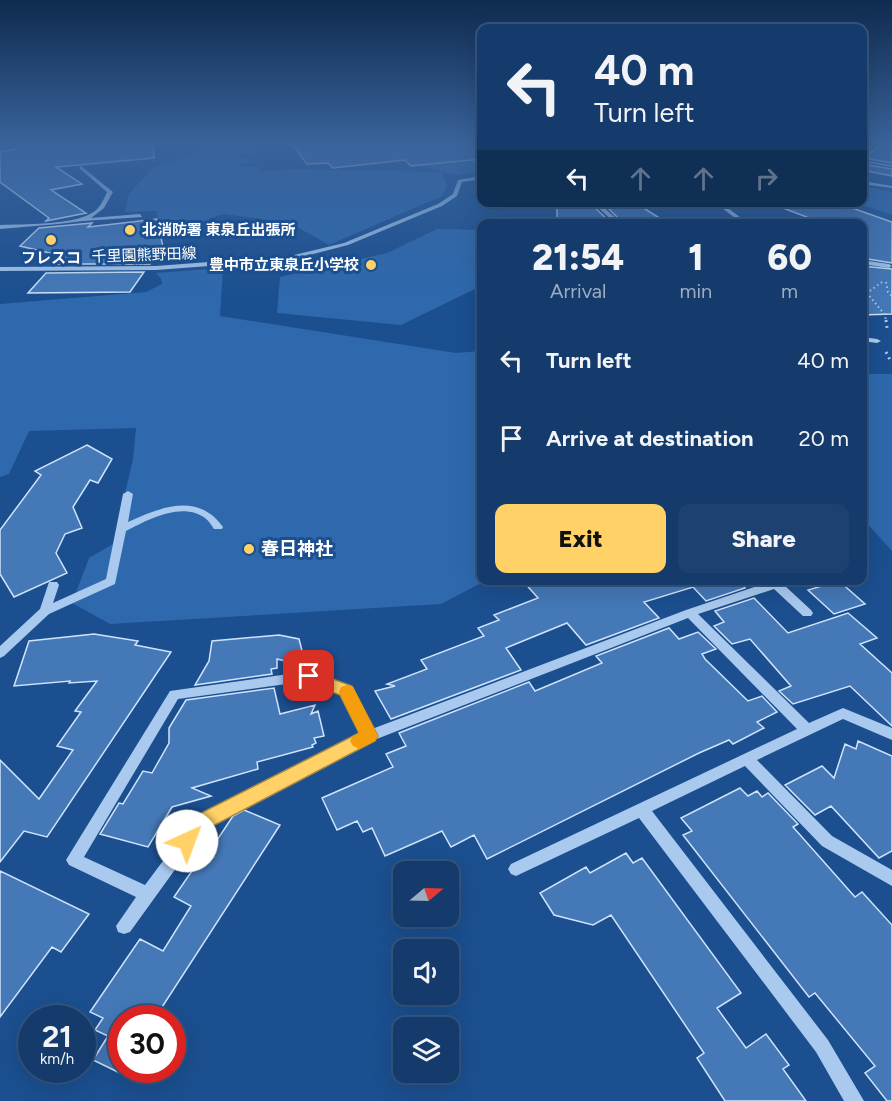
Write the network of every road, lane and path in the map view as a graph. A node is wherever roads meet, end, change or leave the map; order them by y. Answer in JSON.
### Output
{"nodes":[{"id":1,"x":109,"y":193,"type":"edge"},
{"id":2,"x":456,"y":193,"type":"edge"},
{"id":3,"x":600,"y":207,"type":"edge"},
{"id":4,"x":723,"y":207,"type":"edge"},
{"id":5,"x":140,"y":216,"type":"dead end"},
{"id":6,"x":614,"y":219,"type":"edge"},
{"id":7,"x":740,"y":219,"type":"edge"},
{"id":8,"x":75,"y":220,"type":"junction"},
{"id":9,"x":0,"y":227,"type":"edge"},
{"id":10,"x":867,"y":264,"type":"edge"},
{"id":11,"x":889,"y":266,"type":"dead end"},
{"id":12,"x":0,"y":269,"type":"edge"},
{"id":13,"x":892,"y":296,"type":"edge"},
{"id":14,"x":887,"y":330,"type":"dead end"},
{"id":15,"x":867,"y":339,"type":"edge"},
{"id":16,"x":877,"y":340,"type":"dead end"},
{"id":17,"x":884,"y":349,"type":"dead end"},
{"id":18,"x":891,"y":362,"type":"edge"},
{"id":19,"x":128,"y":494,"type":"dead end"},
{"id":20,"x":218,"y":527,"type":"dead end"},
{"id":21,"x":121,"y":529,"type":"junction"},
{"id":22,"x":53,"y":585,"type":"dead end"},
{"id":23,"x":773,"y":585,"type":"edge"},
{"id":24,"x":784,"y":585,"type":"edge"},
{"id":25,"x":45,"y":611,"type":"junction"},
{"id":26,"x":690,"y":613,"type":"junction"},
{"id":27,"x":807,"y":614,"type":"dead end"},
{"id":28,"x":0,"y":653,"type":"edge"},
{"id":29,"x":807,"y":730,"type":"junction"},
{"id":30,"x":892,"y":734,"type":"edge"},
{"id":31,"x":369,"y":736,"type":"junction"},
{"id":32,"x":747,"y":759,"type":"junction"},
{"id":33,"x":641,"y":809,"type":"junction"},
{"id":34,"x":516,"y":868,"type":"dead end"},
{"id":35,"x":892,"y":878,"type":"edge"},
{"id":36,"x":148,"y":894,"type":"junction"},
{"id":37,"x":124,"y":926,"type":"dead end"},
{"id":38,"x":855,"y":1101,"type":"edge"}],
"edges":[{"from":1,"to":8,"type":"street"},
{"from":2,"to":12,"type":"street","name":"千里園熊野田線"},
{"from":3,"to":6,"type":"street"},
{"from":4,"to":7,"type":"street"},
{"from":5,"to":8,"type":"street"},
{"from":8,"to":9,"type":"street"},
{"from":10,"to":11,"type":"street"},
{"from":13,"to":14,"type":"path"},
{"from":15,"to":16,"type":"street"},
{"from":17,"to":18,"type":"path"},
{"from":19,"to":21,"type":"street"},
{"from":20,"to":21,"type":"street"},
{"from":21,"to":25,"type":"street"},
{"from":22,"to":25,"type":"street"},
{"from":23,"to":26,"type":"street"},
{"from":24,"to":27,"type":"street"},
{"from":25,"to":28,"type":"street"},
{"from":26,"to":29,"type":"street"},
{"from":26,"to":31,"type":"street"},
{"from":29,"to":30,"type":"street"},
{"from":29,"to":32,"type":"street"},
{"from":31,"to":36,"type":"street"},
{"from":31,"to":36,"type":"street"},
{"from":32,"to":33,"type":"street"},
{"from":32,"to":35,"type":"street"},
{"from":33,"to":34,"type":"street"},
{"from":33,"to":38,"type":"street"},
{"from":36,"to":37,"type":"street"}]}
